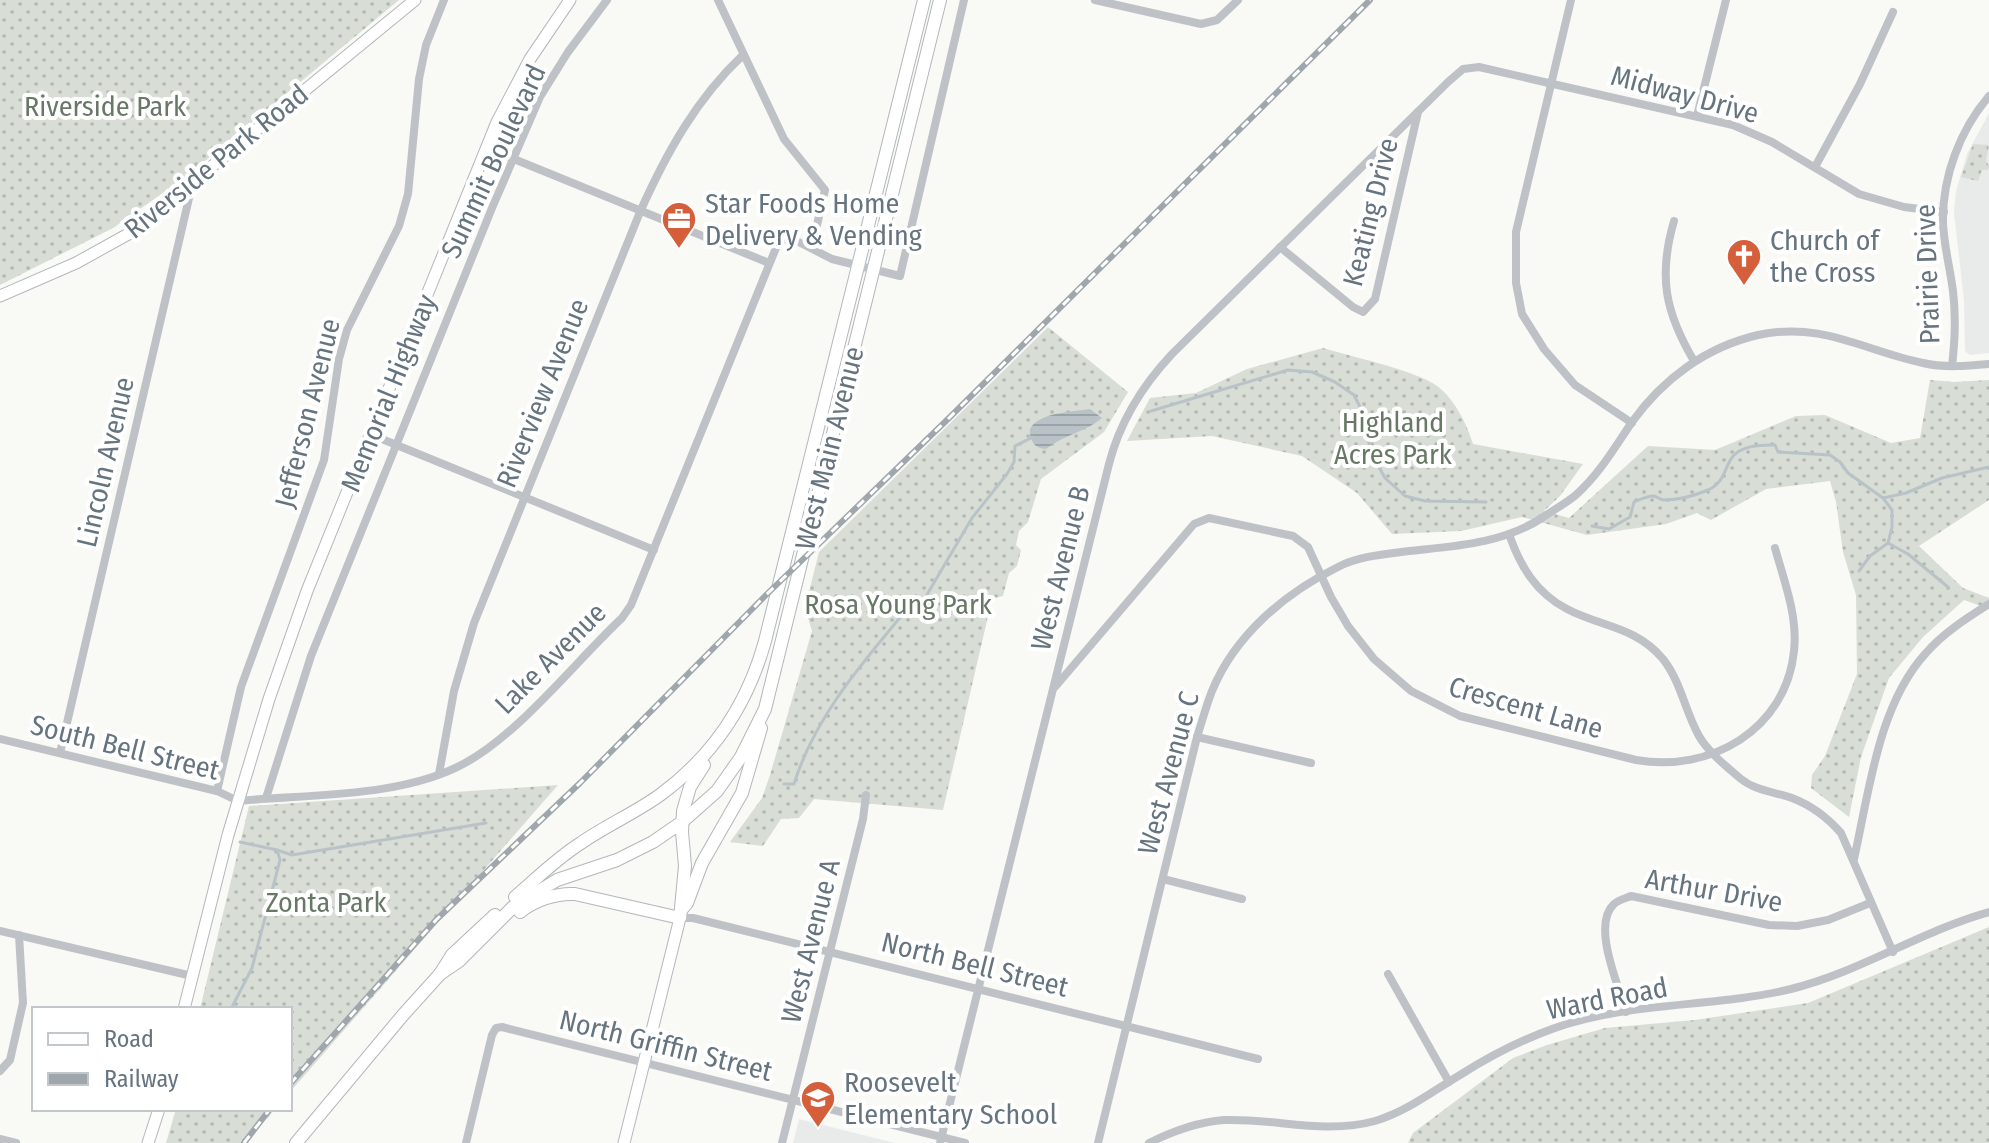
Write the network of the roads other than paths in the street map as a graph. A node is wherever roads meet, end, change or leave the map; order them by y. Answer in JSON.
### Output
{"nodes":[{"id":1,"x":415,"y":0,"type":"edge"},
{"id":2,"x":444,"y":0,"type":"edge"},
{"id":3,"x":570,"y":0,"type":"edge"},
{"id":4,"x":607,"y":0,"type":"edge"},
{"id":5,"x":718,"y":0,"type":"edge"},
{"id":6,"x":924,"y":0,"type":"edge"},
{"id":7,"x":940,"y":0,"type":"edge"},
{"id":8,"x":964,"y":0,"type":"edge"},
{"id":9,"x":1095,"y":0,"type":"edge"},
{"id":10,"x":1238,"y":0,"type":"edge"},
{"id":11,"x":1571,"y":0,"type":"edge"},
{"id":12,"x":1726,"y":0,"type":"edge"},
{"id":13,"x":1893,"y":12,"type":"dead end"},
{"id":14,"x":743,"y":55,"type":"junction"},
{"id":15,"x":1553,"y":83,"type":"junction"},
{"id":16,"x":1989,"y":96,"type":"edge"},
{"id":17,"x":1418,"y":111,"type":"junction"},
{"id":18,"x":1697,"y":116,"type":"junction"},
{"id":19,"x":487,"y":148,"type":"junction"},
{"id":20,"x":513,"y":159,"type":"junction"},
{"id":21,"x":1815,"y":167,"type":"junction"},
{"id":22,"x":193,"y":181,"type":"junction"},
{"id":23,"x":640,"y":212,"type":"junction"},
{"id":24,"x":1944,"y":212,"type":"junction"},
{"id":25,"x":1674,"y":221,"type":"dead end"},
{"id":26,"x":812,"y":247,"type":"junction"},
{"id":27,"x":1280,"y":247,"type":"junction"},
{"id":28,"x":769,"y":263,"type":"junction"},
{"id":29,"x":857,"y":266,"type":"junction"},
{"id":30,"x":873,"y":270,"type":"junction"},
{"id":31,"x":0,"y":296,"type":"edge"},
{"id":32,"x":1694,"y":361,"type":"junction"},
{"id":33,"x":1989,"y":364,"type":"edge"},
{"id":34,"x":1952,"y":366,"type":"junction"},
{"id":35,"x":1632,"y":423,"type":"junction"},
{"id":36,"x":372,"y":435,"type":"junction"},
{"id":37,"x":396,"y":444,"type":"junction"},
{"id":38,"x":524,"y":497,"type":"junction"},
{"id":39,"x":1509,"y":534,"type":"junction"},
{"id":40,"x":1775,"y":548,"type":"dead end"},
{"id":41,"x":654,"y":550,"type":"junction"},
{"id":42,"x":1322,"y":577,"type":"junction"},
{"id":43,"x":1989,"y":604,"type":"edge"},
{"id":44,"x":752,"y":680,"type":"junction"},
{"id":45,"x":1052,"y":691,"type":"junction"},
{"id":46,"x":765,"y":709,"type":"junction"},
{"id":47,"x":1197,"y":737,"type":"junction"},
{"id":48,"x":0,"y":739,"type":"edge"},
{"id":49,"x":60,"y":753,"type":"junction"},
{"id":50,"x":1714,"y":753,"type":"junction"},
{"id":51,"x":1311,"y":763,"type":"dead end"},
{"id":52,"x":439,"y":774,"type":"junction"},
{"id":53,"x":217,"y":791,"type":"junction"},
{"id":54,"x":866,"y":795,"type":"dead end"},
{"id":55,"x":266,"y":798,"type":"junction"},
{"id":56,"x":238,"y":801,"type":"junction"},
{"id":57,"x":682,"y":822,"type":"junction"},
{"id":58,"x":1853,"y":860,"type":"junction"},
{"id":59,"x":1163,"y":879,"type":"junction"},
{"id":60,"x":1242,"y":899,"type":"dead end"},
{"id":61,"x":1870,"y":903,"type":"junction"},
{"id":62,"x":1989,"y":912,"type":"edge"},
{"id":63,"x":680,"y":914,"type":"junction"},
{"id":64,"x":0,"y":931,"type":"edge"},
{"id":65,"x":19,"y":935,"type":"junction"},
{"id":66,"x":469,"y":951,"type":"junction"},
{"id":67,"x":830,"y":952,"type":"junction"},
{"id":68,"x":1893,"y":952,"type":"junction"},
{"id":69,"x":440,"y":974,"type":"junction"},
{"id":70,"x":1388,"y":974,"type":"dead end"},
{"id":71,"x":192,"y":976,"type":"junction"},
{"id":72,"x":979,"y":987,"type":"junction"},
{"id":73,"x":184,"y":1007,"type":"edge"},
{"id":74,"x":1626,"y":1012,"type":"junction"},
{"id":75,"x":1128,"y":1026,"type":"junction"},
{"id":76,"x":1258,"y":1059,"type":"dead end"},
{"id":77,"x":644,"y":1063,"type":"junction"},
{"id":78,"x":0,"y":1071,"type":"edge"},
{"id":79,"x":1449,"y":1082,"type":"junction"},
{"id":80,"x":793,"y":1100,"type":"junction"},
{"id":81,"x":158,"y":1111,"type":"edge"},
{"id":82,"x":0,"y":1139,"type":"edge"},
{"id":83,"x":941,"y":1140,"type":"edge"},
{"id":84,"x":16,"y":1143,"type":"edge"},
{"id":85,"x":148,"y":1143,"type":"edge"},
{"id":86,"x":296,"y":1143,"type":"edge"},
{"id":87,"x":466,"y":1143,"type":"edge"},
{"id":88,"x":624,"y":1143,"type":"edge"},
{"id":89,"x":782,"y":1143,"type":"edge"},
{"id":90,"x":965,"y":1143,"type":"edge"},
{"id":91,"x":1098,"y":1143,"type":"edge"},
{"id":92,"x":1149,"y":1143,"type":"edge"}],
"edges":[{"from":1,"to":22,"type":"street","name":"Riverside Park Road"},
{"from":2,"to":53,"type":"street","name":"Jefferson Avenue"},
{"from":3,"to":19,"type":"street","name":"Memorial Highway"},
{"from":4,"to":20,"type":"street","name":"Summit Boulevard"},
{"from":5,"to":14,"type":"street"},
{"from":6,"to":29,"type":"main road","name":"West Main Avenue"},
{"from":7,"to":30,"type":"main road","name":"West Main Avenue"},
{"from":8,"to":30,"type":"street"},
{"from":9,"to":10,"type":"street"},
{"from":11,"to":15,"type":"street"},
{"from":12,"to":18,"type":"street"},
{"from":13,"to":21,"type":"street"},
{"from":14,"to":23,"type":"street","name":"Riverview Avenue"},
{"from":14,"to":26,"type":"street"},
{"from":15,"to":17,"type":"street","name":"Midway Drive"},
{"from":15,"to":18,"type":"street","name":"Midway Drive"},
{"from":15,"to":35,"type":"street"},
{"from":16,"to":24,"type":"street","name":"Prairie Drive"},
{"from":17,"to":27,"type":"street","name":"West Avenue B"},
{"from":17,"to":27,"type":"street","name":"Keating Drive"},
{"from":18,"to":21,"type":"street","name":"Midway Drive"},
{"from":19,"to":20,"type":"street"},
{"from":19,"to":36,"type":"street","name":"Memorial Highway"},
{"from":20,"to":23,"type":"street"},
{"from":20,"to":37,"type":"street","name":"Summit Boulevard"},
{"from":21,"to":24,"type":"street","name":"Midway Drive"},
{"from":22,"to":31,"type":"street","name":"Riverside Park Road"},
{"from":22,"to":49,"type":"street","name":"Lincoln Avenue"},
{"from":23,"to":28,"type":"street"},
{"from":23,"to":38,"type":"street","name":"Riverview Avenue"},
{"from":24,"to":34,"type":"street","name":"Prairie Drive"},
{"from":25,"to":32,"type":"street"},
{"from":26,"to":28,"type":"street"},
{"from":26,"to":29,"type":"street"},
{"from":27,"to":45,"type":"street","name":"West Avenue B"},
{"from":28,"to":41,"type":"street","name":"Lake Avenue"},
{"from":29,"to":30,"type":"street"},
{"from":29,"to":44,"type":"main road","name":"West Main Avenue"},
{"from":30,"to":46,"type":"main road","name":"West Main Avenue"},
{"from":32,"to":34,"type":"street","name":"West Avenue C"},
{"from":32,"to":35,"type":"street","name":"West Avenue C"},
{"from":33,"to":34,"type":"street","name":"West Avenue C"},
{"from":35,"to":39,"type":"street","name":"West Avenue C"},
{"from":36,"to":37,"type":"street"},
{"from":36,"to":56,"type":"street","name":"Memorial Highway"},
{"from":37,"to":38,"type":"street"},
{"from":37,"to":55,"type":"street","name":"Summit Boulevard"},
{"from":38,"to":41,"type":"street"},
{"from":38,"to":52,"type":"street","name":"Riverview Avenue"},
{"from":39,"to":42,"type":"street","name":"West Avenue C"},
{"from":39,"to":50,"type":"street"},
{"from":40,"to":50,"type":"street","name":"Crescent Lane"},
{"from":41,"to":52,"type":"street","name":"Lake Avenue"},
{"from":42,"to":45,"type":"street","name":"Crescent Lane"},
{"from":42,"to":47,"type":"street","name":"West Avenue C"},
{"from":42,"to":50,"type":"street","name":"Crescent Lane"},
{"from":43,"to":58,"type":"street"},
{"from":44,"to":57,"type":"main road"},
{"from":44,"to":69,"type":"main road","name":"West Main Avenue"},
{"from":45,"to":72,"type":"street","name":"West Avenue B"},
{"from":46,"to":57,"type":"main road","name":"West Main Avenue"},
{"from":46,"to":63,"type":"main road"},
{"from":47,"to":51,"type":"street"},
{"from":47,"to":59,"type":"street","name":"West Avenue C"},
{"from":48,"to":49,"type":"street","name":"South Bell Street"},
{"from":49,"to":53,"type":"street","name":"South Bell Street"},
{"from":50,"to":58,"type":"street"},
{"from":52,"to":55,"type":"street","name":"Lake Avenue"},
{"from":53,"to":56,"type":"street","name":"South Bell Street"},
{"from":54,"to":67,"type":"street","name":"West Avenue A"},
{"from":55,"to":56,"type":"street","name":"Lake Avenue"},
{"from":56,"to":71,"type":"street","name":"Memorial Highway"},
{"from":57,"to":63,"type":"main road"},
{"from":57,"to":66,"type":"main road","name":"West Main Avenue"},
{"from":58,"to":61,"type":"street"},
{"from":59,"to":60,"type":"street"},
{"from":59,"to":75,"type":"street","name":"West Avenue C"},
{"from":61,"to":68,"type":"street"},
{"from":61,"to":74,"type":"street","name":"Arthur Drive"},
{"from":62,"to":68,"type":"street","name":"Ward Road"},
{"from":63,"to":66,"type":"main road"},
{"from":63,"to":67,"type":"street","name":"North Bell Street"},
{"from":63,"to":77,"type":"street"},
{"from":64,"to":65,"type":"street"},
{"from":65,"to":71,"type":"street"},
{"from":65,"to":78,"type":"street"},
{"from":66,"to":69,"type":"main road","name":"West Main Avenue"},
{"from":67,"to":72,"type":"street","name":"North Bell Street"},
{"from":67,"to":80,"type":"street","name":"West Avenue A"},
{"from":68,"to":74,"type":"street","name":"Ward Road"},
{"from":69,"to":86,"type":"main road","name":"West Main Avenue"},
{"from":70,"to":79,"type":"street"},
{"from":71,"to":73,"type":"street","name":"Memorial Highway"},
{"from":72,"to":75,"type":"street","name":"North Bell Street"},
{"from":72,"to":83,"type":"street","name":"West Avenue B"},
{"from":74,"to":79,"type":"street","name":"Ward Road"},
{"from":75,"to":76,"type":"street","name":"North Bell Street"},
{"from":75,"to":91,"type":"street","name":"West Avenue C"},
{"from":77,"to":80,"type":"street","name":"North Griffin Street"},
{"from":77,"to":87,"type":"street","name":"North Griffin Street"},
{"from":77,"to":88,"type":"street"},
{"from":79,"to":92,"type":"street","name":"Ward Road"},
{"from":80,"to":83,"type":"street","name":"North Griffin Street"},
{"from":80,"to":89,"type":"street","name":"West Avenue A"},
{"from":81,"to":85,"type":"street"},
{"from":82,"to":84,"type":"street"},
{"from":83,"to":90,"type":"street","name":"North Griffin Street"}]}
